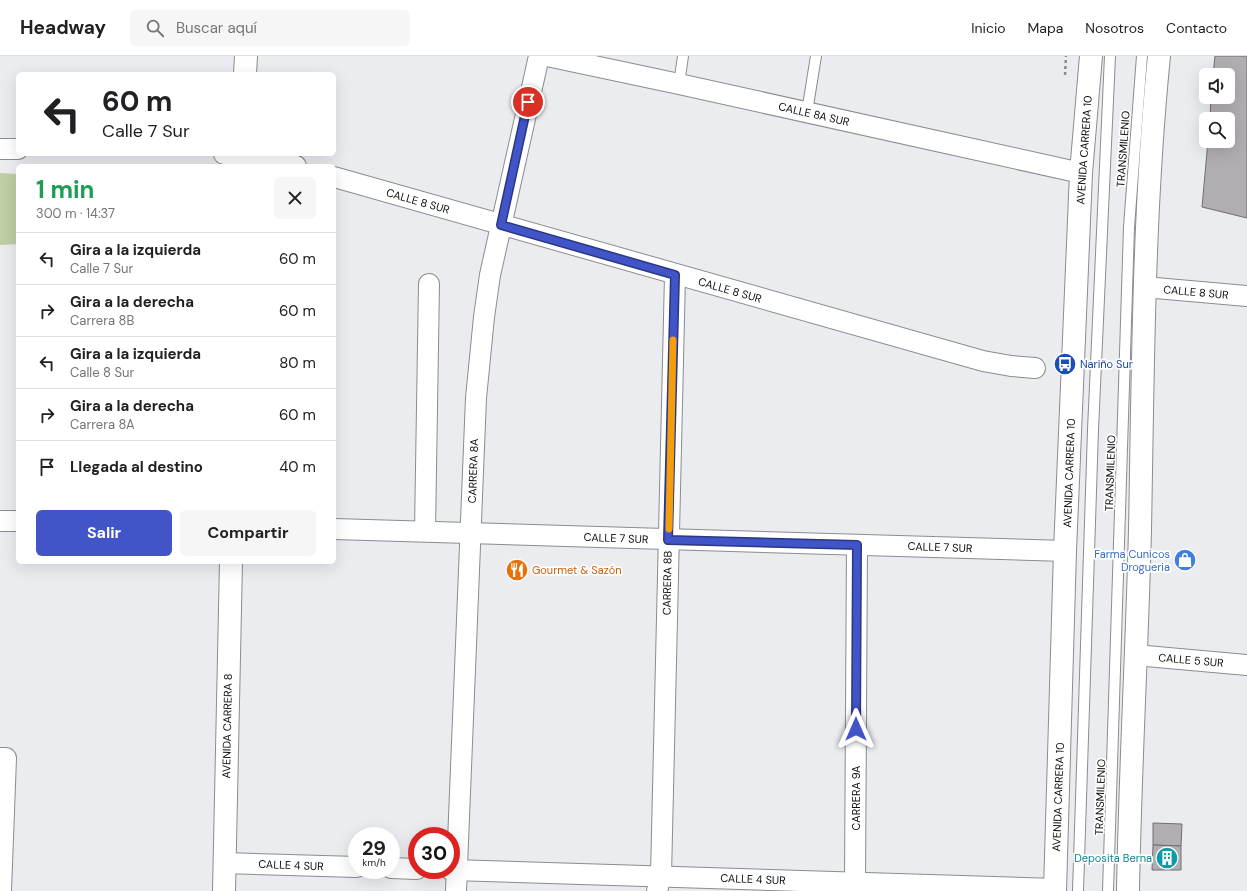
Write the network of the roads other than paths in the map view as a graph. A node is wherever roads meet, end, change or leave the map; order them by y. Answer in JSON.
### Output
{"nodes":[{"id":1,"x":246,"y":56,"type":"edge"},
{"id":2,"x":539,"y":56,"type":"edge"},
{"id":3,"x":547,"y":56,"type":"edge"},
{"id":4,"x":683,"y":56,"type":"edge"},
{"id":5,"x":816,"y":56,"type":"edge"},
{"id":6,"x":1091,"y":56,"type":"edge"},
{"id":7,"x":1110,"y":56,"type":"edge"},
{"id":8,"x":1142,"y":56,"type":"edge"},
{"id":9,"x":1159,"y":56,"type":"edge"},
{"id":10,"x":245,"y":72,"type":"edge"},
{"id":11,"x":679,"y":84,"type":"junction"},
{"id":12,"x":807,"y":112,"type":"junction"},
{"id":13,"x":0,"y":149,"type":"edge"},
{"id":14,"x":16,"y":149,"type":"edge"},
{"id":15,"x":255,"y":156,"type":"edge"},
{"id":16,"x":289,"y":164,"type":"edge"},
{"id":17,"x":1081,"y":173,"type":"junction"},
{"id":18,"x":336,"y":178,"type":"edge"},
{"id":19,"x":501,"y":225,"type":"junction"},
{"id":20,"x":675,"y":275,"type":"junction"},
{"id":21,"x":429,"y":284,"type":"dead end"},
{"id":22,"x":1144,"y":287,"type":"junction"},
{"id":23,"x":1247,"y":296,"type":"edge"},
{"id":24,"x":1035,"y":368,"type":"dead end"},
{"id":25,"x":0,"y":521,"type":"edge"},
{"id":26,"x":16,"y":522,"type":"edge"},
{"id":27,"x":336,"y":529,"type":"edge"},
{"id":28,"x":425,"y":531,"type":"junction"},
{"id":29,"x":471,"y":534,"type":"junction"},
{"id":30,"x":668,"y":540,"type":"junction"},
{"id":31,"x":857,"y":545,"type":"junction"},
{"id":32,"x":1066,"y":551,"type":"junction"},
{"id":33,"x":231,"y":564,"type":"edge"},
{"id":34,"x":1135,"y":655,"type":"junction"},
{"id":35,"x":1247,"y":665,"type":"edge"},
{"id":36,"x":3,"y":758,"type":"edge"},
{"id":37,"x":456,"y":827,"type":"edge"},
{"id":38,"x":224,"y":863,"type":"junction"},
{"id":39,"x":348,"y":867,"type":"edge"},
{"id":40,"x":460,"y":870,"type":"edge"},
{"id":41,"x":455,"y":879,"type":"edge"},
{"id":42,"x":855,"y":882,"type":"junction"},
{"id":43,"x":659,"y":884,"type":"edge"},
{"id":44,"x":933,"y":888,"type":"edge"},
{"id":45,"x":1056,"y":890,"type":"edge"},
{"id":46,"x":1,"y":891,"type":"edge"},
{"id":47,"x":224,"y":891,"type":"edge"},
{"id":48,"x":456,"y":891,"type":"edge"},
{"id":49,"x":1078,"y":891,"type":"edge"},
{"id":50,"x":1108,"y":891,"type":"edge"},
{"id":51,"x":1128,"y":891,"type":"edge"}],
"edges":[{"from":1,"to":10,"type":"main road"},
{"from":2,"to":19,"type":"street","name":"CARRERA 8A"},
{"from":3,"to":11,"type":"street","name":"CALLE 8A SUR"},
{"from":4,"to":11,"type":"lane"},
{"from":5,"to":12,"type":"lane"},
{"from":6,"to":17,"type":"main road","name":"AVENIDA CARRERA 10"},
{"from":7,"to":49,"type":"lane","name":"TRANSMILENIO"},
{"from":8,"to":50,"type":"lane","name":"TRANSMILENIO"},
{"from":9,"to":22,"type":"main road"},
{"from":11,"to":12,"type":"street","name":"CALLE 8A SUR"},
{"from":12,"to":17,"type":"street","name":"CALLE 8A SUR"},
{"from":13,"to":14,"type":"street"},
{"from":15,"to":16,"type":"street"},
{"from":17,"to":32,"type":"main road","name":"AVENIDA CARRERA 10"},
{"from":18,"to":19,"type":"street","name":"CALLE 8 SUR"},
{"from":19,"to":20,"type":"street","name":"CALLE 8 SUR"},
{"from":19,"to":29,"type":"street","name":"CARRERA 8A"},
{"from":20,"to":24,"type":"street","name":"CALLE 8 SUR"},
{"from":20,"to":30,"type":"street","name":"CARRERA 8B"},
{"from":21,"to":28,"type":"street"},
{"from":22,"to":23,"type":"street","name":"CALLE 8 SUR"},
{"from":22,"to":34,"type":"main road"},
{"from":25,"to":26,"type":"street"},
{"from":27,"to":28,"type":"street","name":"CALLE 7 SUR"},
{"from":28,"to":29,"type":"street","name":"CALLE 7 SUR"},
{"from":29,"to":30,"type":"street","name":"CALLE 7 SUR"},
{"from":29,"to":37,"type":"street","name":"CARRERA 8A"},
{"from":30,"to":31,"type":"street","name":"CALLE 7 SUR"},
{"from":30,"to":43,"type":"street","name":"CARRERA 8B"},
{"from":31,"to":32,"type":"street","name":"CALLE 7 SUR"},
{"from":31,"to":42,"type":"street","name":"CARRERA 9A"},
{"from":32,"to":45,"type":"main road","name":"AVENIDA CARRERA 10"},
{"from":33,"to":38,"type":"main road","name":"AVENIDA CARRERA 8"},
{"from":34,"to":35,"type":"street","name":"CALLE 5 SUR"},
{"from":34,"to":51,"type":"main road"},
{"from":36,"to":46,"type":"street"},
{"from":38,"to":39,"type":"street","name":"CALLE 4 SUR"},
{"from":38,"to":47,"type":"main road","name":"AVENIDA CARRERA 8"},
{"from":40,"to":43,"type":"street","name":"CALLE 4 SUR"},
{"from":41,"to":48,"type":"street","name":"CARRERA 8A"},
{"from":42,"to":43,"type":"street","name":"CALLE 4 SUR"},
{"from":42,"to":44,"type":"street","name":"CALLE 4 SUR"},
{"from":44,"to":45,"type":"street","name":"CALLE 4 SUR"}]}
